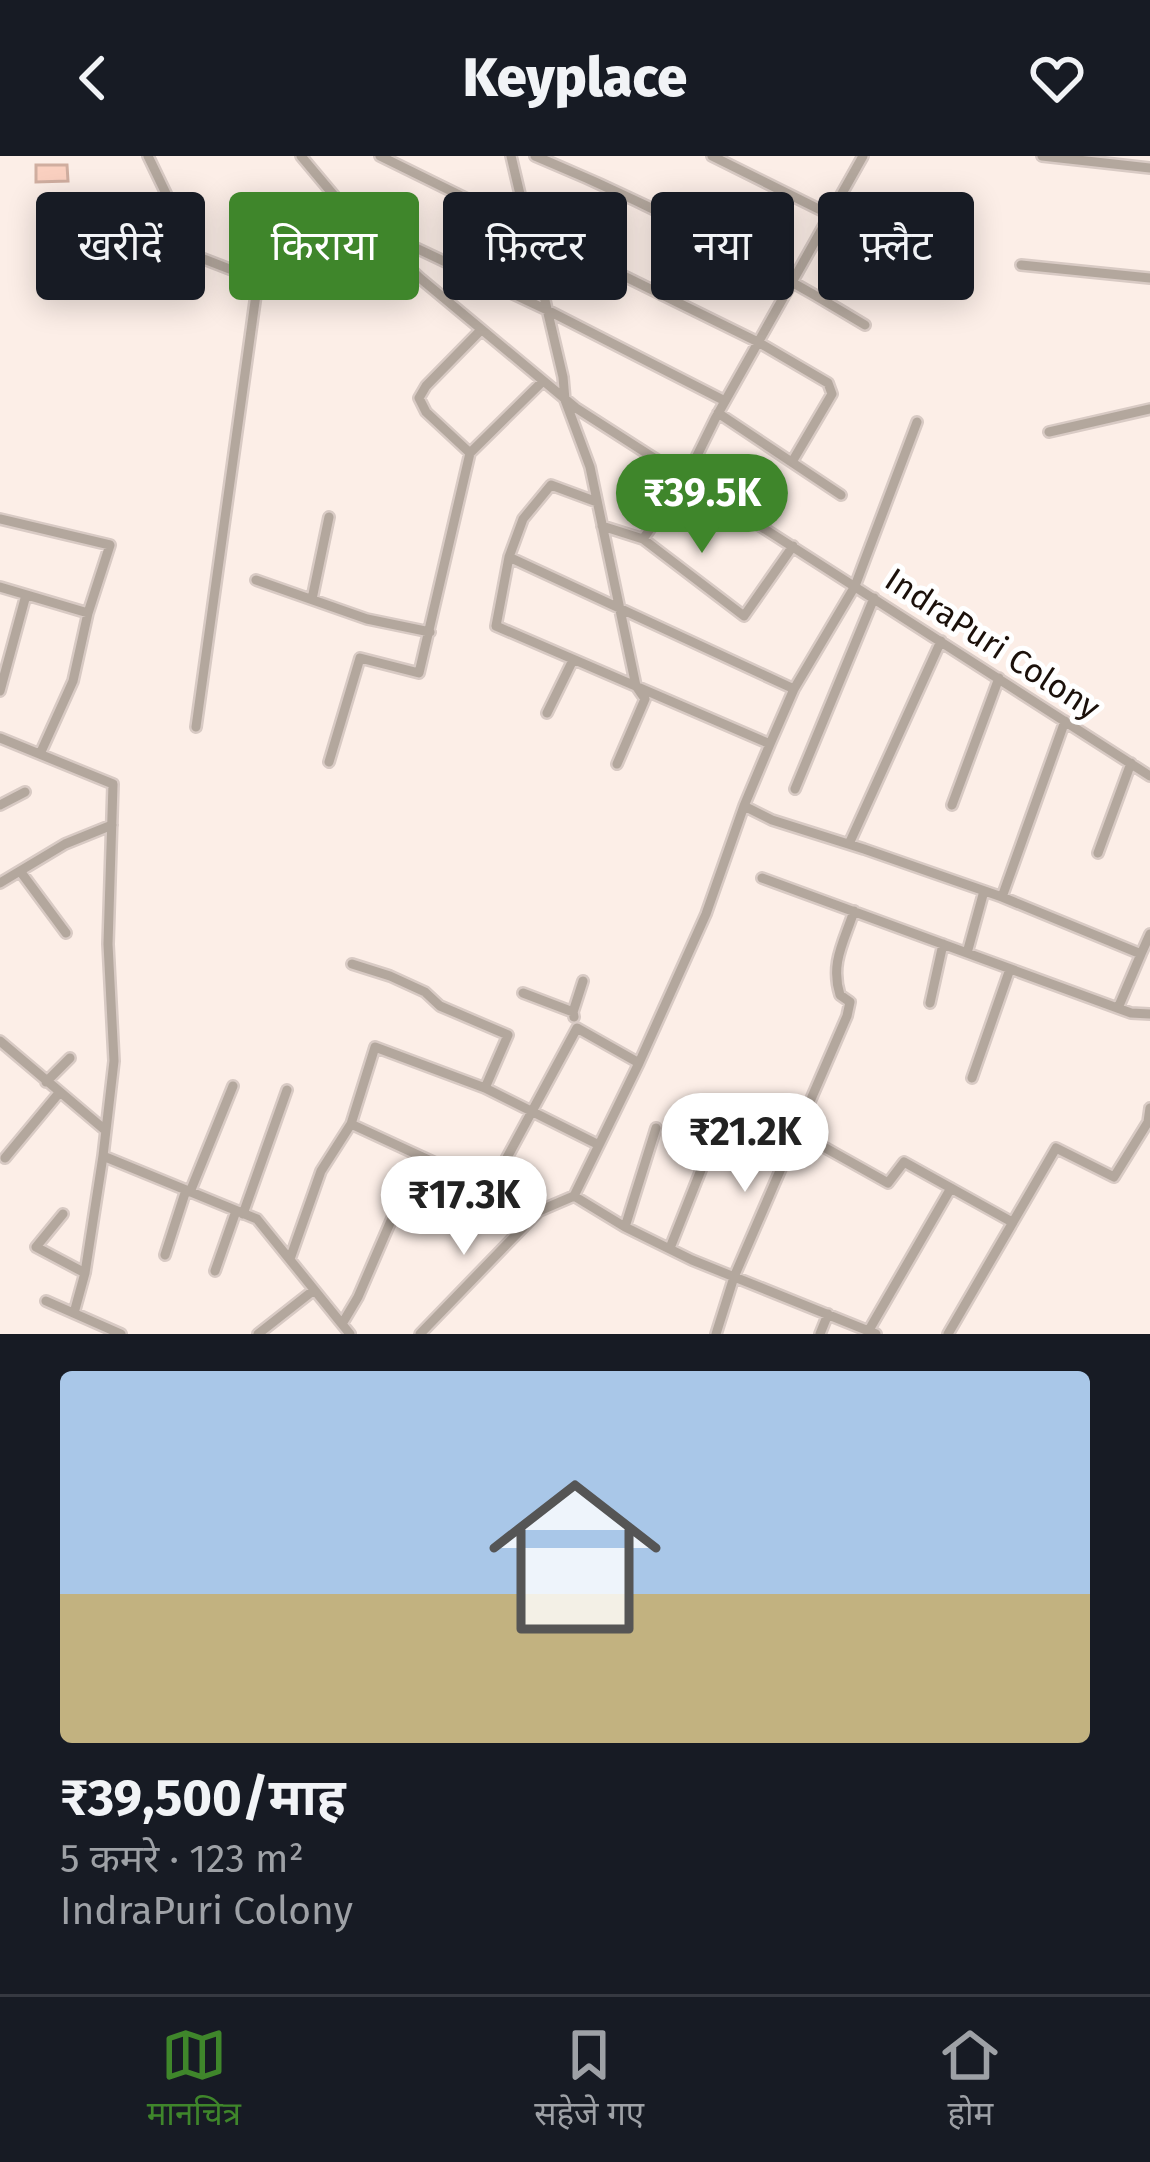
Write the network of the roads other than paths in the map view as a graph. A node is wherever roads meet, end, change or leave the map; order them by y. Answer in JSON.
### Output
{"nodes":[{"id":1,"x":148,"y":156,"type":"edge"},
{"id":2,"x":301,"y":156,"type":"edge"},
{"id":3,"x":380,"y":156,"type":"edge"},
{"id":4,"x":511,"y":156,"type":"edge"},
{"id":5,"x":535,"y":156,"type":"edge"},
{"id":6,"x":712,"y":156,"type":"edge"},
{"id":7,"x":863,"y":156,"type":"edge"},
{"id":8,"x":1042,"y":156,"type":"edge"},
{"id":9,"x":1150,"y":168,"type":"edge"},
{"id":10,"x":453,"y":192,"type":"edge"},
{"id":11,"x":519,"y":192,"type":"edge"},
{"id":12,"x":843,"y":192,"type":"edge"},
{"id":13,"x":651,"y":209,"type":"edge"},
{"id":14,"x":818,"y":210,"type":"edge"},
{"id":15,"x":818,"y":235,"type":"edge"},
{"id":16,"x":419,"y":249,"type":"edge"},
{"id":17,"x":1021,"y":265,"type":"dead end"},
{"id":18,"x":794,"y":277,"type":"edge"},
{"id":19,"x":627,"y":278,"type":"edge"},
{"id":20,"x":1150,"y":278,"type":"edge"},
{"id":21,"x":794,"y":282,"type":"edge"},
{"id":22,"x":545,"y":300,"type":"edge"},
{"id":23,"x":781,"y":300,"type":"edge"},
{"id":24,"x":547,"y":310,"type":"junction"},
{"id":25,"x":865,"y":325,"type":"dead end"},
{"id":26,"x":481,"y":330,"type":"junction"},
{"id":27,"x":758,"y":342,"type":"junction"},
{"id":28,"x":543,"y":381,"type":"junction"},
{"id":29,"x":565,"y":400,"type":"junction"},
{"id":30,"x":725,"y":401,"type":"junction"},
{"id":31,"x":1150,"y":409,"type":"edge"},
{"id":32,"x":718,"y":413,"type":"junction"},
{"id":33,"x":917,"y":422,"type":"dead end"},
{"id":34,"x":1049,"y":432,"type":"dead end"},
{"id":35,"x":470,"y":453,"type":"junction"},
{"id":36,"x":792,"y":462,"type":"junction"},
{"id":37,"x":686,"y":478,"type":"junction"},
{"id":38,"x":841,"y":496,"type":"dead end"},
{"id":39,"x":597,"y":502,"type":"junction"},
{"id":40,"x":329,"y":517,"type":"dead end"},
{"id":41,"x":0,"y":519,"type":"edge"},
{"id":42,"x":602,"y":526,"type":"junction"},
{"id":43,"x":643,"y":539,"type":"junction"},
{"id":44,"x":793,"y":546,"type":"junction"},
{"id":45,"x":509,"y":557,"type":"junction"},
{"id":46,"x":256,"y":580,"type":"dead end"},
{"id":47,"x":855,"y":586,"type":"junction"},
{"id":48,"x":0,"y":587,"type":"edge"},
{"id":49,"x":26,"y":595,"type":"junction"},
{"id":50,"x":312,"y":598,"type":"junction"},
{"id":51,"x":874,"y":598,"type":"junction"},
{"id":52,"x":620,"y":608,"type":"junction"},
{"id":53,"x":88,"y":613,"type":"junction"},
{"id":54,"x":430,"y":632,"type":"junction"},
{"id":55,"x":941,"y":640,"type":"junction"},
{"id":56,"x":573,"y":660,"type":"junction"},
{"id":57,"x":999,"y":678,"type":"junction"},
{"id":58,"x":636,"y":686,"type":"junction"},
{"id":59,"x":794,"y":689,"type":"junction"},
{"id":60,"x":0,"y":691,"type":"edge"},
{"id":61,"x":548,"y":712,"type":"dead end"},
{"id":62,"x":1065,"y":721,"type":"junction"},
{"id":63,"x":196,"y":727,"type":"dead end"},
{"id":64,"x":0,"y":738,"type":"edge"},
{"id":65,"x":770,"y":744,"type":"junction"},
{"id":66,"x":40,"y":754,"type":"junction"},
{"id":67,"x":329,"y":762,"type":"dead end"},
{"id":68,"x":1131,"y":763,"type":"junction"},
{"id":69,"x":617,"y":764,"type":"dead end"},
{"id":70,"x":1150,"y":776,"type":"edge"},
{"id":71,"x":795,"y":788,"type":"dead end"},
{"id":72,"x":25,"y":792,"type":"dead end"},
{"id":73,"x":0,"y":805,"type":"edge"},
{"id":74,"x":952,"y":805,"type":"dead end"},
{"id":75,"x":744,"y":806,"type":"junction"},
{"id":76,"x":112,"y":825,"type":"junction"},
{"id":77,"x":849,"y":844,"type":"junction"},
{"id":78,"x":1098,"y":854,"type":"dead end"},
{"id":79,"x":20,"y":871,"type":"junction"},
{"id":80,"x":762,"y":878,"type":"dead end"},
{"id":81,"x":0,"y":883,"type":"edge"},
{"id":82,"x":984,"y":891,"type":"junction"},
{"id":83,"x":1002,"y":897,"type":"junction"},
{"id":84,"x":854,"y":911,"type":"junction"},
{"id":85,"x":66,"y":933,"type":"dead end"},
{"id":86,"x":1150,"y":934,"type":"edge"},
{"id":87,"x":943,"y":944,"type":"junction"},
{"id":88,"x":967,"y":953,"type":"junction"},
{"id":89,"x":1141,"y":954,"type":"junction"},
{"id":90,"x":352,"y":964,"type":"dead end"},
{"id":91,"x":1010,"y":969,"type":"junction"},
{"id":92,"x":583,"y":981,"type":"dead end"},
{"id":93,"x":523,"y":993,"type":"dead end"},
{"id":94,"x":930,"y":1003,"type":"dead end"},
{"id":95,"x":1118,"y":1008,"type":"junction"},
{"id":96,"x":573,"y":1012,"type":"junction"},
{"id":97,"x":1150,"y":1014,"type":"edge"},
{"id":98,"x":577,"y":1028,"type":"junction"},
{"id":99,"x":0,"y":1040,"type":"edge"},
{"id":100,"x":70,"y":1058,"type":"dead end"},
{"id":101,"x":639,"y":1063,"type":"junction"},
{"id":102,"x":971,"y":1078,"type":"dead end"},
{"id":103,"x":46,"y":1082,"type":"junction"},
{"id":104,"x":233,"y":1086,"type":"dead end"},
{"id":105,"x":485,"y":1088,"type":"junction"},
{"id":106,"x":287,"y":1090,"type":"dead end"},
{"id":107,"x":59,"y":1093,"type":"junction"},
{"id":108,"x":1150,"y":1108,"type":"edge"},
{"id":109,"x":533,"y":1112,"type":"junction"},
{"id":110,"x":1149,"y":1123,"type":"edge"},
{"id":111,"x":351,"y":1124,"type":"junction"},
{"id":112,"x":656,"y":1128,"type":"dead end"},
{"id":113,"x":105,"y":1130,"type":"junction"},
{"id":114,"x":797,"y":1132,"type":"junction"},
{"id":115,"x":599,"y":1145,"type":"junction"},
{"id":116,"x":104,"y":1156,"type":"junction"},
{"id":117,"x":419,"y":1156,"type":"junction"},
{"id":118,"x":5,"y":1158,"type":"dead end"},
{"id":119,"x":701,"y":1170,"type":"dead end"},
{"id":120,"x":951,"y":1188,"type":"junction"},
{"id":121,"x":490,"y":1189,"type":"junction"},
{"id":122,"x":188,"y":1191,"type":"junction"},
{"id":123,"x":574,"y":1196,"type":"junction"},
{"id":124,"x":538,"y":1210,"type":"junction"},
{"id":125,"x":240,"y":1212,"type":"junction"},
{"id":126,"x":63,"y":1214,"type":"dead end"},
{"id":127,"x":1012,"y":1222,"type":"junction"},
{"id":128,"x":625,"y":1226,"type":"junction"},
{"id":129,"x":670,"y":1248,"type":"junction"},
{"id":130,"x":165,"y":1255,"type":"dead end"},
{"id":131,"x":290,"y":1259,"type":"junction"},
{"id":132,"x":215,"y":1271,"type":"dead end"},
{"id":133,"x":85,"y":1273,"type":"junction"},
{"id":134,"x":734,"y":1277,"type":"junction"},
{"id":135,"x":314,"y":1290,"type":"junction"},
{"id":136,"x":46,"y":1301,"type":"dead end"},
{"id":137,"x":74,"y":1313,"type":"junction"},
{"id":138,"x":828,"y":1314,"type":"junction"},
{"id":139,"x":346,"y":1329,"type":"edge"},
{"id":140,"x":873,"y":1332,"type":"edge"},
{"id":141,"x":121,"y":1334,"type":"edge"},
{"id":142,"x":258,"y":1334,"type":"edge"},
{"id":143,"x":420,"y":1334,"type":"edge"},
{"id":144,"x":716,"y":1334,"type":"edge"},
{"id":145,"x":820,"y":1334,"type":"edge"},
{"id":146,"x":948,"y":1334,"type":"edge"}],
"edges":[{"from":1,"to":63,"type":"street"},
{"from":2,"to":26,"type":"street","name":"IndraPuri Colony"},
{"from":3,"to":10,"type":"street"},
{"from":4,"to":11,"type":"street"},
{"from":5,"to":13,"type":"street"},
{"from":6,"to":14,"type":"street"},
{"from":7,"to":12,"type":"street"},
{"from":8,"to":9,"type":"street"},
{"from":15,"to":18,"type":"street"},
{"from":16,"to":24,"type":"street"},
{"from":17,"to":20,"type":"street"},
{"from":19,"to":27,"type":"street"},
{"from":21,"to":25,"type":"street"},
{"from":22,"to":24,"type":"street"},
{"from":23,"to":27,"type":"street"},
{"from":24,"to":29,"type":"street"},
{"from":24,"to":30,"type":"street"},
{"from":26,"to":28,"type":"street","name":"IndraPuri Colony"},
{"from":26,"to":35,"type":"street"},
{"from":27,"to":30,"type":"street"},
{"from":27,"to":36,"type":"street"},
{"from":28,"to":29,"type":"street","name":"IndraPuri Colony"},
{"from":28,"to":35,"type":"street"},
{"from":29,"to":37,"type":"street","name":"IndraPuri Colony"},
{"from":29,"to":39,"type":"street"},
{"from":30,"to":32,"type":"street"},
{"from":31,"to":34,"type":"street"},
{"from":32,"to":36,"type":"street"},
{"from":32,"to":37,"type":"street"},
{"from":33,"to":47,"type":"street"},
{"from":35,"to":54,"type":"street"},
{"from":36,"to":38,"type":"street"},
{"from":37,"to":43,"type":"street"},
{"from":37,"to":44,"type":"street","name":"IndraPuri Colony"},
{"from":39,"to":42,"type":"street"},
{"from":39,"to":45,"type":"street"},
{"from":40,"to":50,"type":"street"},
{"from":41,"to":53,"type":"street"},
{"from":42,"to":43,"type":"street"},
{"from":42,"to":52,"type":"street"},
{"from":43,"to":44,"type":"street"},
{"from":44,"to":47,"type":"street","name":"IndraPuri Colony"},
{"from":45,"to":52,"type":"street"},
{"from":45,"to":56,"type":"street"},
{"from":46,"to":50,"type":"street"},
{"from":47,"to":51,"type":"street","name":"IndraPuri Colony"},
{"from":47,"to":59,"type":"street"},
{"from":48,"to":49,"type":"street"},
{"from":49,"to":53,"type":"street"},
{"from":49,"to":60,"type":"street"},
{"from":50,"to":54,"type":"street"},
{"from":51,"to":55,"type":"street","name":"IndraPuri Colony"},
{"from":51,"to":71,"type":"street"},
{"from":52,"to":58,"type":"street"},
{"from":52,"to":59,"type":"street"},
{"from":53,"to":66,"type":"street"},
{"from":54,"to":67,"type":"street"},
{"from":55,"to":57,"type":"street","name":"IndraPuri Colony"},
{"from":55,"to":77,"type":"street"},
{"from":56,"to":58,"type":"street"},
{"from":56,"to":61,"type":"street"},
{"from":57,"to":62,"type":"street","name":"IndraPuri Colony"},
{"from":57,"to":74,"type":"street"},
{"from":58,"to":65,"type":"street"},
{"from":58,"to":69,"type":"street"},
{"from":59,"to":65,"type":"street"},
{"from":62,"to":68,"type":"street","name":"IndraPuri Colony"},
{"from":62,"to":83,"type":"street"},
{"from":64,"to":66,"type":"street"},
{"from":65,"to":75,"type":"street"},
{"from":66,"to":76,"type":"street"},
{"from":68,"to":70,"type":"street","name":"IndraPuri Colony"},
{"from":68,"to":78,"type":"street"},
{"from":72,"to":73,"type":"street"},
{"from":75,"to":77,"type":"street"},
{"from":75,"to":101,"type":"street"},
{"from":76,"to":79,"type":"street"},
{"from":76,"to":113,"type":"street"},
{"from":77,"to":82,"type":"street"},
{"from":79,"to":81,"type":"street"},
{"from":79,"to":85,"type":"street"},
{"from":80,"to":84,"type":"street"},
{"from":82,"to":83,"type":"street"},
{"from":82,"to":88,"type":"street"},
{"from":83,"to":89,"type":"street"},
{"from":84,"to":87,"type":"street"},
{"from":84,"to":114,"type":"street"},
{"from":86,"to":89,"type":"street"},
{"from":87,"to":88,"type":"street"},
{"from":87,"to":94,"type":"street"},
{"from":88,"to":91,"type":"street"},
{"from":89,"to":95,"type":"street"},
{"from":90,"to":105,"type":"street"},
{"from":91,"to":95,"type":"street"},
{"from":91,"to":102,"type":"street"},
{"from":92,"to":96,"type":"street"},
{"from":93,"to":96,"type":"street"},
{"from":95,"to":97,"type":"street"},
{"from":96,"to":98,"type":"street"},
{"from":98,"to":101,"type":"street"},
{"from":98,"to":109,"type":"street"},
{"from":99,"to":103,"type":"street"},
{"from":100,"to":103,"type":"street"},
{"from":101,"to":115,"type":"street"},
{"from":103,"to":107,"type":"street"},
{"from":104,"to":122,"type":"street"},
{"from":105,"to":109,"type":"street"},
{"from":105,"to":111,"type":"street"},
{"from":106,"to":125,"type":"street"},
{"from":107,"to":113,"type":"street"},
{"from":107,"to":118,"type":"street"},
{"from":108,"to":110,"type":"street"},
{"from":109,"to":115,"type":"street"},
{"from":109,"to":121,"type":"street"},
{"from":110,"to":127,"type":"street"},
{"from":111,"to":117,"type":"street"},
{"from":111,"to":131,"type":"street"},
{"from":112,"to":128,"type":"street"},
{"from":113,"to":116,"type":"street"},
{"from":114,"to":120,"type":"street"},
{"from":114,"to":134,"type":"street"},
{"from":115,"to":123,"type":"street"},
{"from":116,"to":122,"type":"street"},
{"from":116,"to":133,"type":"street"},
{"from":117,"to":121,"type":"street"},
{"from":117,"to":139,"type":"street"},
{"from":119,"to":129,"type":"street"},
{"from":120,"to":127,"type":"street"},
{"from":120,"to":140,"type":"street"},
{"from":121,"to":124,"type":"street"},
{"from":122,"to":125,"type":"street"},
{"from":122,"to":130,"type":"street"},
{"from":123,"to":124,"type":"street"},
{"from":123,"to":128,"type":"street"},
{"from":124,"to":143,"type":"street"},
{"from":125,"to":131,"type":"street"},
{"from":125,"to":132,"type":"street"},
{"from":126,"to":133,"type":"street"},
{"from":127,"to":146,"type":"street"},
{"from":128,"to":129,"type":"street"},
{"from":129,"to":134,"type":"street"},
{"from":131,"to":135,"type":"street"},
{"from":133,"to":137,"type":"street"},
{"from":134,"to":138,"type":"street"},
{"from":134,"to":144,"type":"street"},
{"from":135,"to":139,"type":"street"},
{"from":135,"to":142,"type":"street"},
{"from":136,"to":137,"type":"street"},
{"from":137,"to":141,"type":"street"},
{"from":138,"to":140,"type":"street"},
{"from":138,"to":145,"type":"street"}]}
